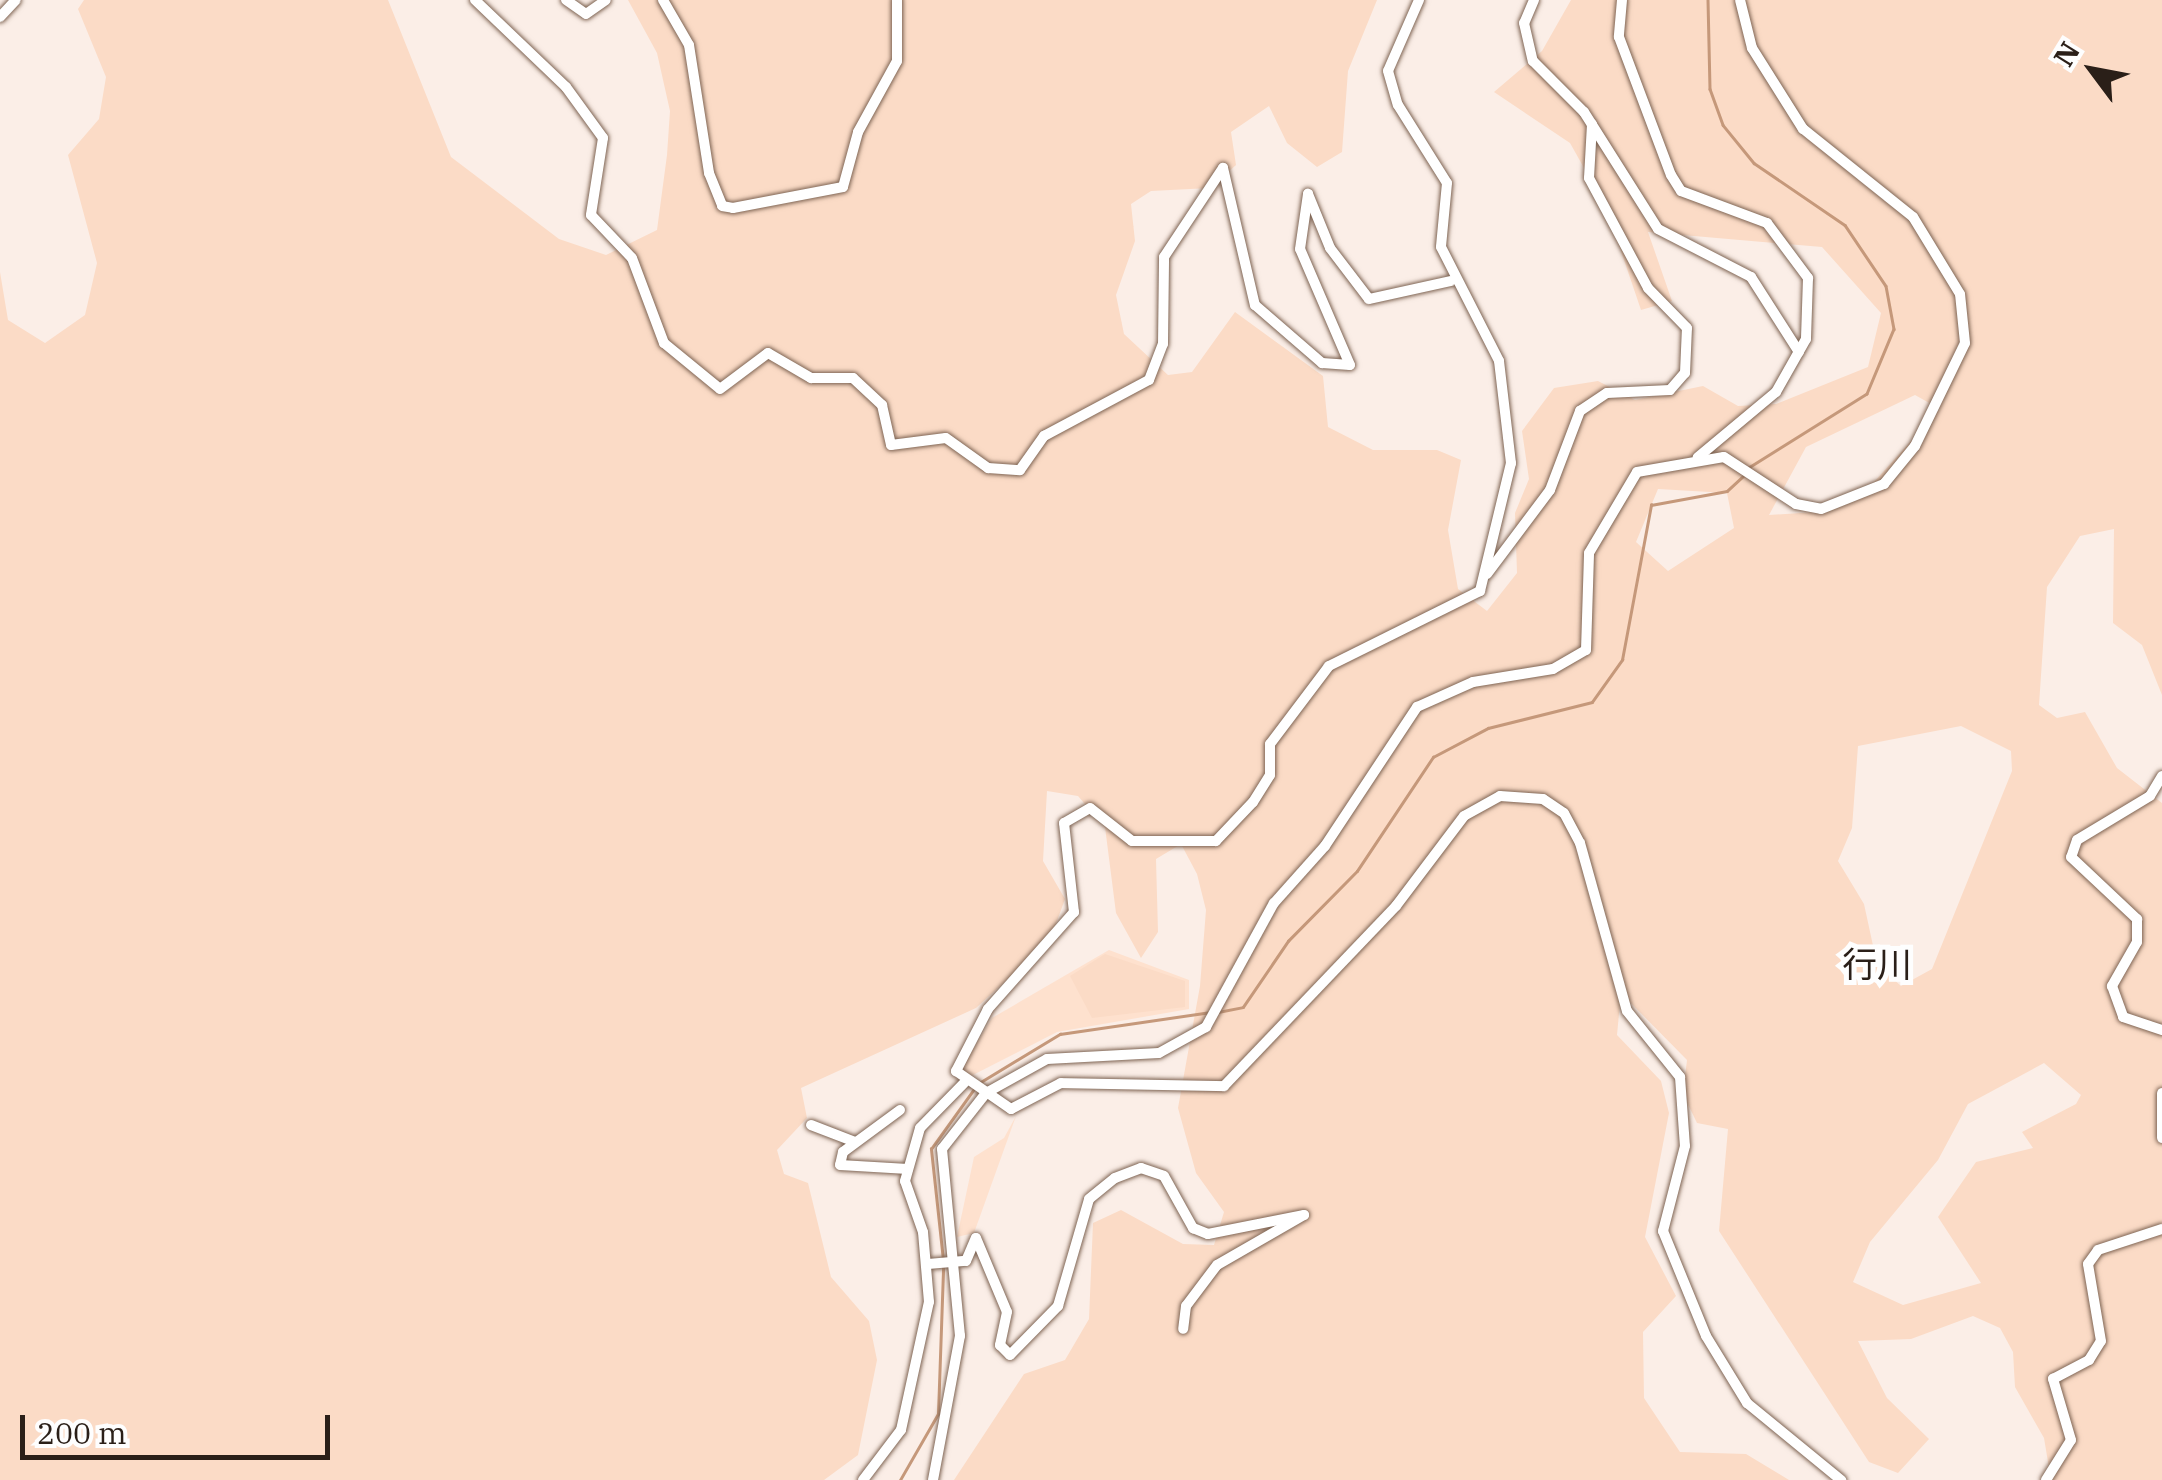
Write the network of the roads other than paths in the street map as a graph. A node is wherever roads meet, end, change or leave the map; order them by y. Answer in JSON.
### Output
{"nodes":[{"id":1,"x":16,"y":0,"type":"edge"},
{"id":2,"x":476,"y":0,"type":"edge"},
{"id":3,"x":566,"y":0,"type":"edge"},
{"id":4,"x":606,"y":0,"type":"edge"},
{"id":5,"x":663,"y":0,"type":"edge"},
{"id":6,"x":897,"y":0,"type":"edge"},
{"id":7,"x":1420,"y":0,"type":"edge"},
{"id":8,"x":1534,"y":0,"type":"edge"},
{"id":9,"x":1622,"y":0,"type":"edge"},
{"id":10,"x":1740,"y":0,"type":"edge"},
{"id":11,"x":0,"y":18,"type":"edge"},
{"id":12,"x":1592,"y":124,"type":"junction"},
{"id":13,"x":1451,"y":281,"type":"junction"},
{"id":14,"x":1800,"y":352,"type":"junction"},
{"id":15,"x":1698,"y":458,"type":"junction"},
{"id":16,"x":1486,"y":575,"type":"junction"},
{"id":17,"x":2162,"y":776,"type":"edge"},
{"id":18,"x":2162,"y":1030,"type":"edge"},
{"id":19,"x":964,"y":1084,"type":"junction"},
{"id":20,"x":986,"y":1093,"type":"junction"},
{"id":21,"x":2162,"y":1093,"type":"edge"},
{"id":22,"x":900,"y":1110,"type":"dead end"},
{"id":23,"x":811,"y":1124,"type":"dead end"},
{"id":24,"x":2162,"y":1138,"type":"edge"},
{"id":25,"x":855,"y":1142,"type":"junction"},
{"id":26,"x":908,"y":1170,"type":"junction"},
{"id":27,"x":2162,"y":1229,"type":"edge"},
{"id":28,"x":953,"y":1262,"type":"junction"},
{"id":29,"x":928,"y":1264,"type":"junction"},
{"id":30,"x":1183,"y":1329,"type":"dead end"},
{"id":31,"x":863,"y":1480,"type":"edge"},
{"id":32,"x":933,"y":1480,"type":"edge"},
{"id":33,"x":1841,"y":1480,"type":"edge"},
{"id":34,"x":2046,"y":1480,"type":"edge"}],
"edges":[{"from":1,"to":11,"type":"street"},
{"from":2,"to":13,"type":"street"},
{"from":3,"to":4,"type":"street"},
{"from":5,"to":6,"type":"street"},
{"from":7,"to":13,"type":"street"},
{"from":8,"to":12,"type":"street"},
{"from":9,"to":14,"type":"street"},
{"from":10,"to":15,"type":"street"},
{"from":12,"to":14,"type":"street"},
{"from":12,"to":16,"type":"street"},
{"from":13,"to":16,"type":"street"},
{"from":14,"to":15,"type":"street"},
{"from":15,"to":20,"type":"street"},
{"from":16,"to":19,"type":"street"},
{"from":17,"to":18,"type":"street"},
{"from":19,"to":20,"type":"street"},
{"from":19,"to":26,"type":"street"},
{"from":20,"to":28,"type":"street"},
{"from":20,"to":33,"type":"street"},
{"from":21,"to":24,"type":"street"},
{"from":22,"to":25,"type":"street"},
{"from":23,"to":25,"type":"street"},
{"from":25,"to":26,"type":"street"},
{"from":26,"to":29,"type":"street"},
{"from":27,"to":34,"type":"street"},
{"from":28,"to":29,"type":"street"},
{"from":28,"to":30,"type":"street"},
{"from":28,"to":32,"type":"street"},
{"from":29,"to":31,"type":"street"}]}
